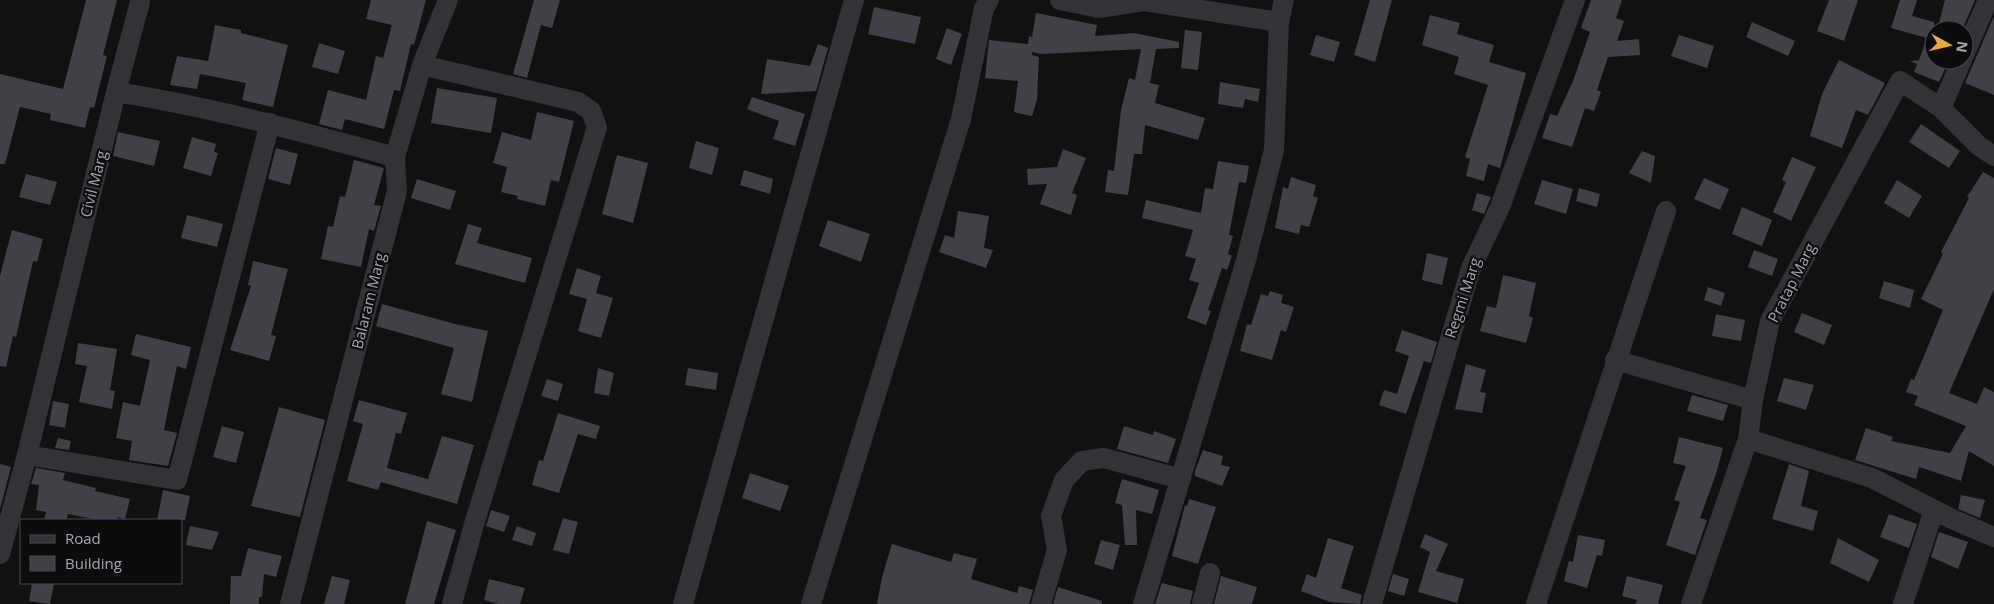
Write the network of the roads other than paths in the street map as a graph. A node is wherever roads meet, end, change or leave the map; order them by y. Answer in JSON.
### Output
{"nodes":[{"id":1,"x":448,"y":0,"type":"edge"},
{"id":2,"x":854,"y":0,"type":"edge"},
{"id":3,"x":989,"y":0,"type":"edge"},
{"id":4,"x":1060,"y":0,"type":"edge"},
{"id":5,"x":1284,"y":0,"type":"edge"},
{"id":6,"x":1575,"y":0,"type":"edge"},
{"id":7,"x":1988,"y":0,"type":"edge"},
{"id":8,"x":140,"y":2,"type":"dead end"},
{"id":9,"x":1279,"y":22,"type":"junction"},
{"id":10,"x":1974,"y":32,"type":"edge"},
{"id":11,"x":422,"y":65,"type":"junction"},
{"id":12,"x":1958,"y":70,"type":"edge"},
{"id":13,"x":116,"y":92,"type":"junction"},
{"id":14,"x":1941,"y":108,"type":"junction"},
{"id":15,"x":270,"y":123,"type":"junction"},
{"id":16,"x":1994,"y":156,"type":"edge"},
{"id":17,"x":395,"y":157,"type":"junction"},
{"id":18,"x":1666,"y":210,"type":"dead end"},
{"id":19,"x":1615,"y":360,"type":"junction"},
{"id":20,"x":1753,"y":400,"type":"junction"},
{"id":21,"x":1748,"y":439,"type":"junction"},
{"id":22,"x":27,"y":455,"type":"junction"},
{"id":23,"x":1181,"y":479,"type":"junction"},
{"id":24,"x":1934,"y":510,"type":"junction"},
{"id":25,"x":1994,"y":537,"type":"edge"},
{"id":26,"x":0,"y":554,"type":"edge"},
{"id":27,"x":1210,"y":573,"type":"dead end"},
{"id":28,"x":290,"y":604,"type":"edge"},
{"id":29,"x":452,"y":604,"type":"edge"},
{"id":30,"x":683,"y":604,"type":"edge"},
{"id":31,"x":811,"y":604,"type":"edge"},
{"id":32,"x":1041,"y":604,"type":"edge"},
{"id":33,"x":1143,"y":604,"type":"edge"},
{"id":34,"x":1202,"y":604,"type":"edge"},
{"id":35,"x":1372,"y":604,"type":"edge"},
{"id":36,"x":1536,"y":604,"type":"edge"},
{"id":37,"x":1691,"y":604,"type":"edge"},
{"id":38,"x":1903,"y":604,"type":"edge"}],
"edges":[{"from":1,"to":11,"type":"street","name":"Balaram Marg"},
{"from":2,"to":30,"type":"street"},
{"from":3,"to":31,"type":"street"},
{"from":4,"to":9,"type":"street"},
{"from":5,"to":9,"type":"street"},
{"from":6,"to":35,"type":"street","name":"Regmi Marg"},
{"from":7,"to":10,"type":"street"},
{"from":8,"to":13,"type":"street","name":"Civil Marg"},
{"from":9,"to":23,"type":"street"},
{"from":11,"to":17,"type":"street","name":"Balaram Marg"},
{"from":11,"to":29,"type":"street"},
{"from":12,"to":14,"type":"street"},
{"from":13,"to":15,"type":"street"},
{"from":13,"to":22,"type":"street","name":"Civil Marg"},
{"from":14,"to":16,"type":"street"},
{"from":14,"to":20,"type":"street","name":"Pratap Marg"},
{"from":15,"to":17,"type":"street"},
{"from":15,"to":22,"type":"street"},
{"from":17,"to":28,"type":"street","name":"Balaram Marg"},
{"from":18,"to":19,"type":"street"},
{"from":19,"to":20,"type":"street"},
{"from":19,"to":36,"type":"street"},
{"from":20,"to":21,"type":"street","name":"Pratap Marg"},
{"from":21,"to":24,"type":"street"},
{"from":21,"to":37,"type":"street","name":"Pratap Marg"},
{"from":22,"to":26,"type":"street","name":"Civil Marg"},
{"from":23,"to":32,"type":"street"},
{"from":23,"to":33,"type":"street"},
{"from":24,"to":25,"type":"street"},
{"from":24,"to":38,"type":"street"},
{"from":27,"to":34,"type":"street"}]}
